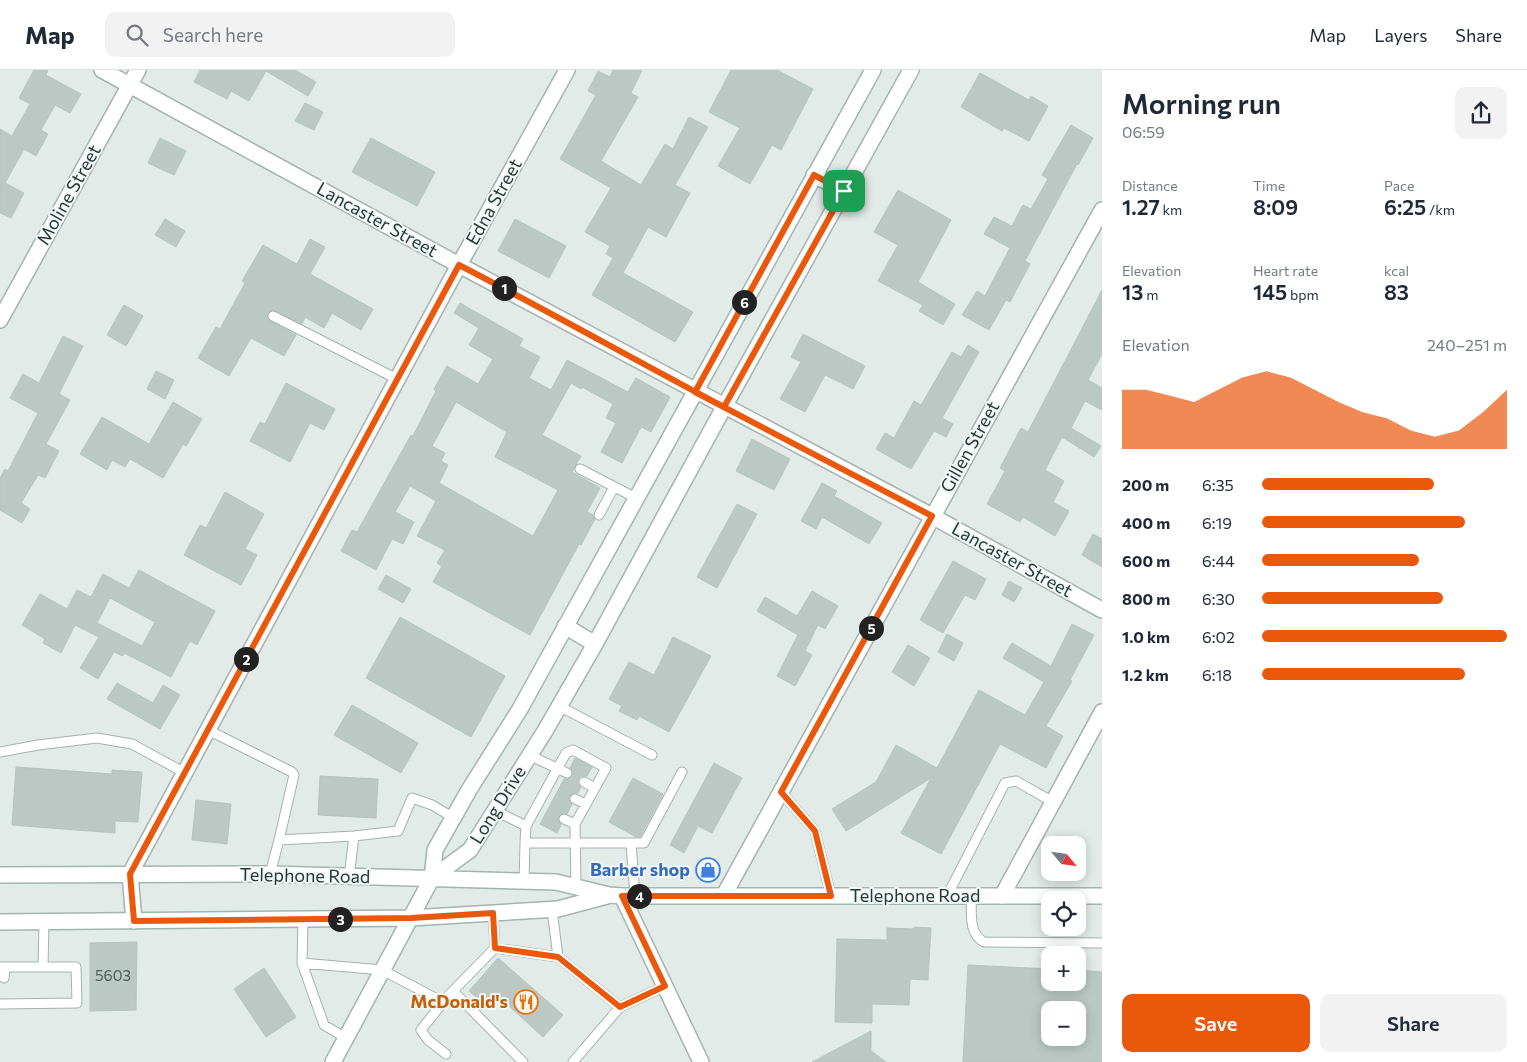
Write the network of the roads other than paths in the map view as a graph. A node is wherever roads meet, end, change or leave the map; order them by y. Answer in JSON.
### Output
{"nodes":[{"id":1,"x":102,"y":70,"type":"edge"},
{"id":2,"x":138,"y":70,"type":"edge"},
{"id":3,"x":567,"y":70,"type":"edge"},
{"id":4,"x":872,"y":70,"type":"edge"},
{"id":5,"x":911,"y":70,"type":"edge"},
{"id":6,"x":130,"y":86,"type":"junction"},
{"id":7,"x":814,"y":175,"type":"junction"},
{"id":8,"x":844,"y":191,"type":"junction"},
{"id":9,"x":1102,"y":210,"type":"edge"},
{"id":10,"x":459,"y":265,"type":"junction"},
{"id":11,"x":273,"y":316,"type":"dead end"},
{"id":12,"x":0,"y":320,"type":"edge"},
{"id":13,"x":397,"y":379,"type":"junction"},
{"id":14,"x":695,"y":392,"type":"junction"},
{"id":15,"x":724,"y":407,"type":"junction"},
{"id":16,"x":580,"y":469,"type":"dead end"},
{"id":17,"x":614,"y":487,"type":"junction"},
{"id":18,"x":636,"y":498,"type":"junction"},
{"id":19,"x":599,"y":515,"type":"dead end"},
{"id":20,"x":932,"y":516,"type":"junction"},
{"id":21,"x":1102,"y":610,"type":"edge"},
{"id":22,"x":565,"y":626,"type":"junction"},
{"id":23,"x":595,"y":644,"type":"junction"},
{"id":24,"x":559,"y":706,"type":"junction"},
{"id":25,"x":1102,"y":712,"type":"edge"},
{"id":26,"x":208,"y":730,"type":"junction"},
{"id":27,"x":0,"y":752,"type":"edge"},
{"id":28,"x":530,"y":754,"type":"junction"},
{"id":29,"x":652,"y":755,"type":"dead end"},
{"id":30,"x":558,"y":768,"type":"junction"},
{"id":31,"x":682,"y":772,"type":"dead end"},
{"id":32,"x":185,"y":773,"type":"junction"},
{"id":33,"x":567,"y":773,"type":"dead end"},
{"id":34,"x":584,"y":782,"type":"dead end"},
{"id":35,"x":548,"y":785,"type":"junction"},
{"id":36,"x":595,"y":788,"type":"junction"},
{"id":37,"x":558,"y":790,"type":"dead end"},
{"id":38,"x":781,"y":792,"type":"junction"},
{"id":39,"x":575,"y":798,"type":"dead end"},
{"id":40,"x":1053,"y":802,"type":"junction"},
{"id":41,"x":586,"y":804,"type":"junction"},
{"id":42,"x":537,"y":805,"type":"junction"},
{"id":43,"x":494,"y":810,"type":"junction"},
{"id":44,"x":547,"y":810,"type":"dead end"},
{"id":45,"x":454,"y":818,"type":"junction"},
{"id":46,"x":564,"y":819,"type":"dead end"},
{"id":47,"x":575,"y":824,"type":"junction"},
{"id":48,"x":526,"y":826,"type":"junction"},
{"id":49,"x":354,"y":836,"type":"junction"},
{"id":50,"x":279,"y":840,"type":"junction"},
{"id":51,"x":525,"y":843,"type":"junction"},
{"id":52,"x":575,"y":843,"type":"junction"},
{"id":53,"x":632,"y":843,"type":"junction"},
{"id":54,"x":130,"y":874,"type":"junction"},
{"id":55,"x":270,"y":874,"type":"junction"},
{"id":56,"x":0,"y":875,"type":"edge"},
{"id":57,"x":349,"y":877,"type":"junction"},
{"id":58,"x":432,"y":878,"type":"junction"},
{"id":59,"x":524,"y":881,"type":"junction"},
{"id":60,"x":576,"y":887,"type":"junction"},
{"id":61,"x":622,"y":896,"type":"junction"},
{"id":62,"x":724,"y":896,"type":"junction"},
{"id":63,"x":831,"y":896,"type":"junction"},
{"id":64,"x":947,"y":896,"type":"junction"},
{"id":65,"x":971,"y":896,"type":"junction"},
{"id":66,"x":1002,"y":896,"type":"junction"},
{"id":67,"x":1102,"y":896,"type":"edge"},
{"id":68,"x":552,"y":910,"type":"junction"},
{"id":69,"x":493,"y":913,"type":"junction"},
{"id":70,"x":411,"y":918,"type":"junction"},
{"id":71,"x":303,"y":919,"type":"junction"},
{"id":72,"x":134,"y":921,"type":"junction"},
{"id":73,"x":0,"y":922,"type":"edge"},
{"id":74,"x":44,"y":922,"type":"junction"},
{"id":75,"x":1102,"y":943,"type":"edge"},
{"id":76,"x":495,"y":948,"type":"junction"},
{"id":77,"x":558,"y":957,"type":"junction"},
{"id":78,"x":302,"y":963,"type":"junction"},
{"id":79,"x":2,"y":967,"type":"edge"},
{"id":80,"x":46,"y":967,"type":"junction"},
{"id":81,"x":382,"y":970,"type":"junction"},
{"id":82,"x":50,"y":977,"type":"dead end"},
{"id":83,"x":4,"y":978,"type":"dead end"},
{"id":84,"x":665,"y":986,"type":"junction"},
{"id":85,"x":453,"y":991,"type":"junction"},
{"id":86,"x":2,"y":1002,"type":"edge"},
{"id":87,"x":443,"y":1002,"type":"junction"},
{"id":88,"x":620,"y":1007,"type":"junction"},
{"id":89,"x":346,"y":1038,"type":"junction"},
{"id":90,"x":446,"y":1054,"type":"dead end"},
{"id":91,"x":333,"y":1062,"type":"edge"},
{"id":92,"x":523,"y":1062,"type":"edge"},
{"id":93,"x":573,"y":1062,"type":"edge"},
{"id":94,"x":701,"y":1062,"type":"edge"}],
"edges":[{"from":1,"to":6,"type":"main road","name":"Lancaster Street"},
{"from":2,"to":6,"type":"main road","name":"Moline Street"},
{"from":3,"to":10,"type":"main road","name":"Edna Street"},
{"from":4,"to":7,"type":"main road","name":"Long Drive"},
{"from":5,"to":8,"type":"main road","name":"Long Drive"},
{"from":6,"to":10,"type":"main road","name":"Lancaster Street"},
{"from":6,"to":12,"type":"main road","name":"Moline Street"},
{"from":7,"to":8,"type":"main road"},
{"from":7,"to":14,"type":"main road","name":"Long Drive"},
{"from":8,"to":15,"type":"main road","name":"Long Drive"},
{"from":9,"to":20,"type":"main road","name":"Gillen Street"},
{"from":10,"to":13,"type":"main road","name":"Edna Street"},
{"from":10,"to":14,"type":"main road","name":"Lancaster Street"},
{"from":11,"to":13,"type":"lane"},
{"from":13,"to":26,"type":"main road","name":"Edna Street"},
{"from":14,"to":15,"type":"main road","name":"Lancaster Street"},
{"from":14,"to":18,"type":"main road","name":"Long Drive"},
{"from":15,"to":20,"type":"main road","name":"Lancaster Street"},
{"from":15,"to":23,"type":"main road","name":"Long Drive"},
{"from":16,"to":17,"type":"lane"},
{"from":17,"to":18,"type":"lane"},
{"from":17,"to":19,"type":"lane"},
{"from":18,"to":22,"type":"main road","name":"Long Drive"},
{"from":20,"to":21,"type":"main road","name":"Lancaster Street"},
{"from":20,"to":38,"type":"main road","name":"Gillen Street"},
{"from":22,"to":23,"type":"main road"},
{"from":22,"to":45,"type":"main road","name":"Long Drive"},
{"from":23,"to":24,"type":"main road","name":"Long Drive"},
{"from":24,"to":28,"type":"main road","name":"Long Drive"},
{"from":24,"to":29,"type":"lane"},
{"from":25,"to":40,"type":"main road"},
{"from":26,"to":32,"type":"main road","name":"Edna Street"},
{"from":26,"to":50,"type":"lane"},
{"from":27,"to":32,"type":"lane"},
{"from":28,"to":30,"type":"lane"},
{"from":28,"to":43,"type":"main road","name":"Long Drive"},
{"from":30,"to":33,"type":"lane"},
{"from":30,"to":35,"type":"lane"},
{"from":30,"to":36,"type":"lane"},
{"from":31,"to":53,"type":"lane"},
{"from":32,"to":54,"type":"main road","name":"Edna Street"},
{"from":34,"to":36,"type":"lane"},
{"from":35,"to":37,"type":"lane"},
{"from":35,"to":42,"type":"lane"},
{"from":36,"to":41,"type":"lane"},
{"from":38,"to":62,"type":"main road","name":"Gillen Street"},
{"from":38,"to":63,"type":"lane"},
{"from":39,"to":41,"type":"lane"},
{"from":40,"to":64,"type":"lane"},
{"from":40,"to":66,"type":"main road"},
{"from":41,"to":47,"type":"lane"},
{"from":42,"to":44,"type":"lane"},
{"from":42,"to":48,"type":"lane"},
{"from":43,"to":48,"type":"lane"},
{"from":43,"to":58,"type":"main road","name":"Long Drive"},
{"from":45,"to":49,"type":"lane"},
{"from":45,"to":58,"type":"main road","name":"Long Drive"},
{"from":46,"to":47,"type":"lane"},
{"from":47,"to":52,"type":"lane"},
{"from":48,"to":51,"type":"lane"},
{"from":49,"to":50,"type":"lane"},
{"from":49,"to":57,"type":"lane"},
{"from":50,"to":55,"type":"lane"},
{"from":51,"to":52,"type":"lane"},
{"from":51,"to":59,"type":"lane"},
{"from":52,"to":53,"type":"lane"},
{"from":52,"to":60,"type":"lane"},
{"from":53,"to":61,"type":"lane"},
{"from":54,"to":55,"type":"main road","name":"Telephone Road"},
{"from":54,"to":56,"type":"main road","name":"Telephone Road"},
{"from":54,"to":72,"type":"main road"},
{"from":55,"to":57,"type":"main road","name":"Telephone Road"},
{"from":57,"to":58,"type":"main road","name":"Telephone Road"},
{"from":58,"to":59,"type":"main road","name":"Telephone Road"},
{"from":58,"to":70,"type":"main road"},
{"from":59,"to":60,"type":"main road","name":"Telephone Road"},
{"from":60,"to":61,"type":"main road","name":"Telephone Road"},
{"from":61,"to":62,"type":"main road","name":"Telephone Road"},
{"from":61,"to":68,"type":"main road","name":"Telephone Road"},
{"from":61,"to":84,"type":"main road"},
{"from":62,"to":63,"type":"main road","name":"Telephone Road"},
{"from":63,"to":64,"type":"main road","name":"Telephone Road"},
{"from":64,"to":65,"type":"main road","name":"Telephone Road"},
{"from":65,"to":66,"type":"main road","name":"Telephone Road"},
{"from":65,"to":75,"type":"lane"},
{"from":66,"to":67,"type":"main road","name":"Telephone Road"},
{"from":68,"to":69,"type":"main road","name":"Telephone Road"},
{"from":68,"to":77,"type":"lane"},
{"from":69,"to":70,"type":"main road","name":"Telephone Road"},
{"from":69,"to":76,"type":"lane"},
{"from":70,"to":71,"type":"main road","name":"Telephone Road"},
{"from":70,"to":81,"type":"main road"},
{"from":71,"to":72,"type":"main road","name":"Telephone Road"},
{"from":71,"to":78,"type":"lane"},
{"from":72,"to":74,"type":"main road","name":"Telephone Road"},
{"from":73,"to":74,"type":"main road","name":"Telephone Road"},
{"from":74,"to":80,"type":"lane"},
{"from":76,"to":77,"type":"lane"},
{"from":76,"to":85,"type":"lane"},
{"from":77,"to":88,"type":"lane"},
{"from":78,"to":81,"type":"lane"},
{"from":78,"to":89,"type":"lane"},
{"from":79,"to":80,"type":"lane"},
{"from":79,"to":83,"type":"lane"},
{"from":80,"to":82,"type":"lane"},
{"from":80,"to":86,"type":"lane"},
{"from":81,"to":87,"type":"lane"},
{"from":81,"to":89,"type":"main road"},
{"from":84,"to":88,"type":"lane"},
{"from":84,"to":94,"type":"main road"},
{"from":85,"to":87,"type":"lane"},
{"from":85,"to":92,"type":"lane"},
{"from":87,"to":90,"type":"lane"},
{"from":88,"to":93,"type":"lane"},
{"from":89,"to":91,"type":"main road"}]}
